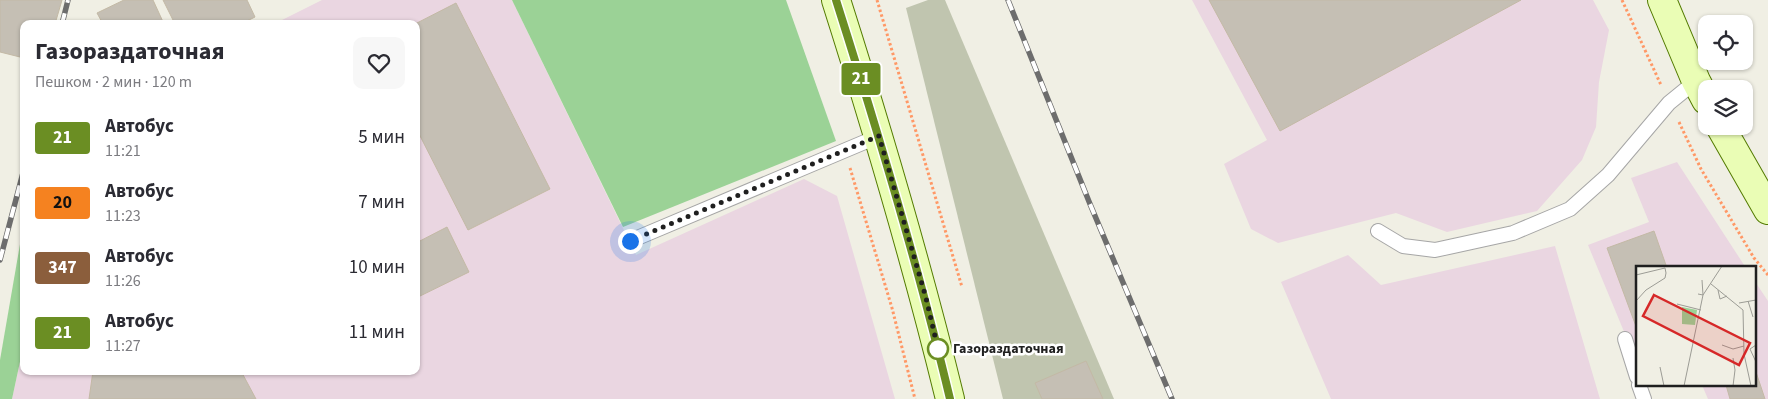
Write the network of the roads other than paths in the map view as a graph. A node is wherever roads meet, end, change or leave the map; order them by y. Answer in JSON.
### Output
{"nodes":[{"id":1,"x":836,"y":0,"type":"edge"},
{"id":2,"x":1662,"y":0,"type":"edge"},
{"id":3,"x":1698,"y":84,"type":"edge"},
{"id":4,"x":1698,"y":92,"type":"edge"},
{"id":5,"x":1725,"y":135,"type":"edge"},
{"id":6,"x":879,"y":136,"type":"junction"},
{"id":7,"x":1768,"y":210,"type":"edge"},
{"id":8,"x":1378,"y":231,"type":"dead end"},
{"id":9,"x":630,"y":241,"type":"dead end"},
{"id":10,"x":1625,"y":339,"type":"dead end"},
{"id":11,"x":1636,"y":374,"type":"edge"},
{"id":12,"x":1639,"y":386,"type":"edge"},
{"id":13,"x":950,"y":399,"type":"edge"},
{"id":14,"x":1644,"y":399,"type":"edge"}],
"edges":[{"from":1,"to":6,"type":"main road"},
{"from":2,"to":3,"type":"main road"},
{"from":4,"to":8,"type":"lane"},
{"from":5,"to":7,"type":"main road"},
{"from":6,"to":9,"type":"lane"},
{"from":6,"to":13,"type":"main road"},
{"from":10,"to":11,"type":"lane"},
{"from":12,"to":14,"type":"lane"}]}
